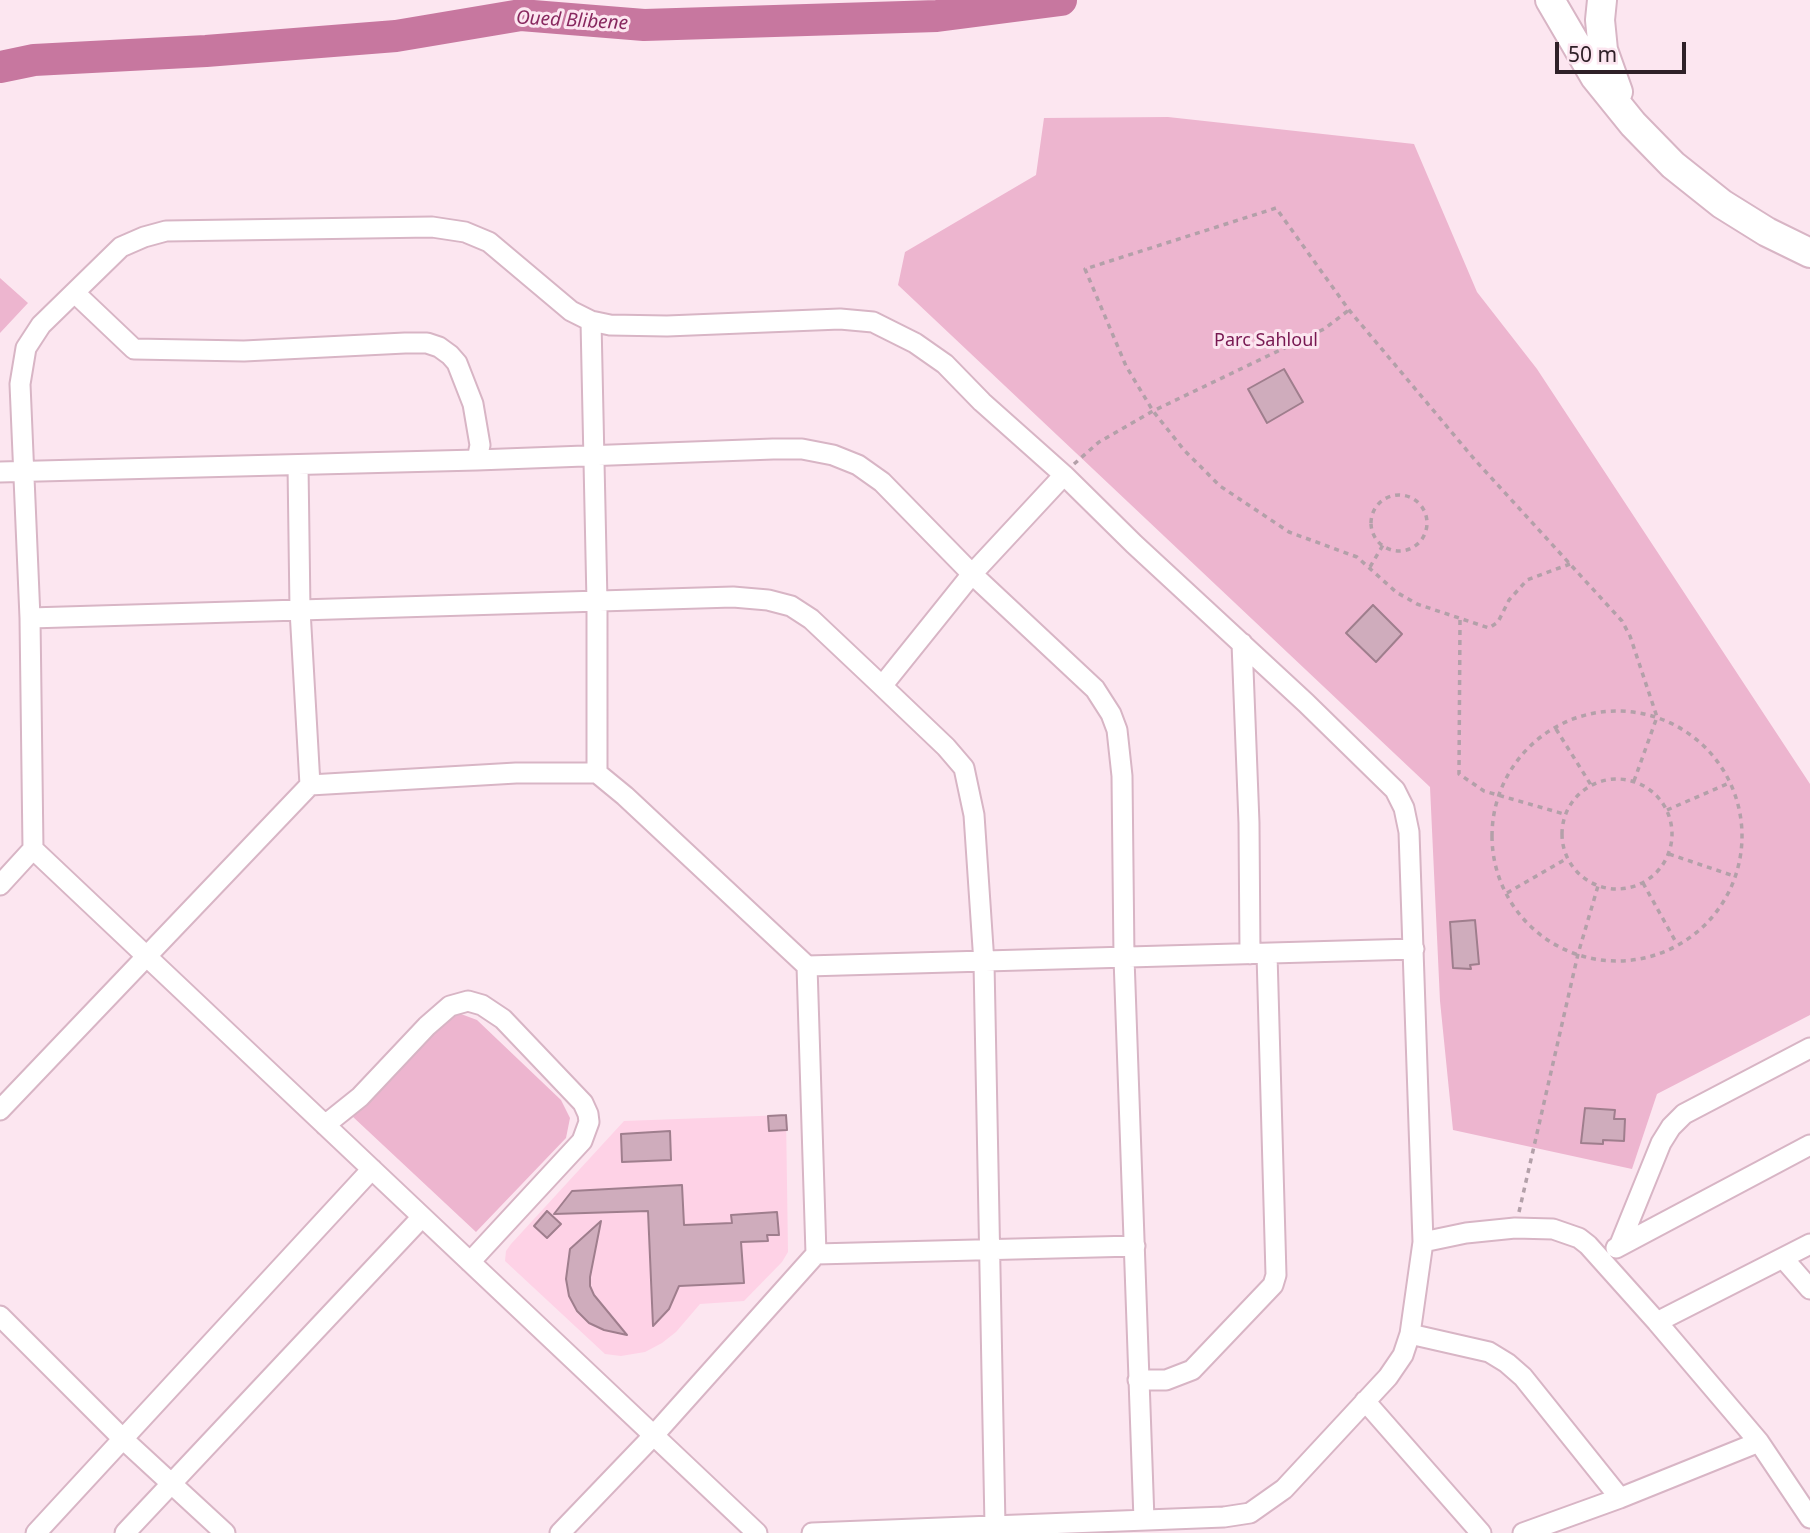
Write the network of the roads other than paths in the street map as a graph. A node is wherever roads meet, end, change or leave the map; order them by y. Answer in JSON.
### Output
{"nodes":[{"id":1,"x":1550,"y":0,"type":"edge"},
{"id":2,"x":1602,"y":0,"type":"edge"},
{"id":3,"x":1633,"y":124,"type":"junction"},
{"id":4,"x":1810,"y":253,"type":"edge"},
{"id":5,"x":75,"y":293,"type":"junction"},
{"id":6,"x":591,"y":321,"type":"junction"},
{"id":7,"x":593,"y":456,"type":"junction"},
{"id":8,"x":477,"y":460,"type":"junction"},
{"id":9,"x":298,"y":465,"type":"junction"},
{"id":10,"x":23,"y":471,"type":"junction"},
{"id":11,"x":0,"y":472,"type":"edge"},
{"id":12,"x":1064,"y":475,"type":"junction"},
{"id":13,"x":972,"y":574,"type":"junction"},
{"id":14,"x":597,"y":601,"type":"junction"},
{"id":15,"x":300,"y":610,"type":"junction"},
{"id":16,"x":30,"y":618,"type":"junction"},
{"id":17,"x":1242,"y":643,"type":"junction"},
{"id":18,"x":882,"y":686,"type":"junction"},
{"id":19,"x":597,"y":774,"type":"junction"},
{"id":20,"x":310,"y":785,"type":"junction"},
{"id":21,"x":33,"y":849,"type":"junction"},
{"id":22,"x":0,"y":885,"type":"edge"},
{"id":23,"x":1414,"y":948,"type":"junction"},
{"id":24,"x":1259,"y":954,"type":"junction"},
{"id":25,"x":146,"y":957,"type":"junction"},
{"id":26,"x":1124,"y":958,"type":"junction"},
{"id":27,"x":984,"y":962,"type":"junction"},
{"id":28,"x":807,"y":966,"type":"junction"},
{"id":29,"x":1810,"y":1048,"type":"edge"},
{"id":30,"x":0,"y":1110,"type":"edge"},
{"id":31,"x":325,"y":1125,"type":"junction"},
{"id":32,"x":1810,"y":1145,"type":"edge"},
{"id":33,"x":372,"y":1169,"type":"junction"},
{"id":34,"x":422,"y":1217,"type":"junction"},
{"id":35,"x":1423,"y":1242,"type":"junction"},
{"id":36,"x":1620,"y":1244,"type":"junction"},
{"id":37,"x":1810,"y":1244,"type":"edge"},
{"id":38,"x":1135,"y":1246,"type":"junction"},
{"id":39,"x":988,"y":1249,"type":"junction"},
{"id":40,"x":816,"y":1254,"type":"junction"},
{"id":41,"x":1783,"y":1258,"type":"junction"},
{"id":42,"x":1601,"y":1260,"type":"junction"},
{"id":43,"x":470,"y":1262,"type":"junction"},
{"id":44,"x":1810,"y":1289,"type":"edge"},
{"id":45,"x":0,"y":1316,"type":"edge"},
{"id":46,"x":1657,"y":1322,"type":"junction"},
{"id":47,"x":1410,"y":1334,"type":"junction"},
{"id":48,"x":1138,"y":1380,"type":"junction"},
{"id":49,"x":1365,"y":1401,"type":"junction"},
{"id":50,"x":654,"y":1435,"type":"junction"},
{"id":51,"x":123,"y":1439,"type":"junction"},
{"id":52,"x":1759,"y":1442,"type":"junction"},
{"id":53,"x":173,"y":1483,"type":"junction"},
{"id":54,"x":1620,"y":1498,"type":"junction"},
{"id":55,"x":1810,"y":1518,"type":"edge"},
{"id":56,"x":1144,"y":1520,"type":"junction"},
{"id":57,"x":995,"y":1525,"type":"junction"},
{"id":58,"x":1096,"y":1527,"type":"edge"},
{"id":59,"x":962,"y":1530,"type":"edge"},
{"id":60,"x":36,"y":1533,"type":"edge"},
{"id":61,"x":125,"y":1533,"type":"edge"},
{"id":62,"x":225,"y":1533,"type":"edge"},
{"id":63,"x":561,"y":1533,"type":"edge"},
{"id":64,"x":757,"y":1533,"type":"edge"},
{"id":65,"x":812,"y":1533,"type":"edge"},
{"id":66,"x":1480,"y":1533,"type":"edge"},
{"id":67,"x":1523,"y":1533,"type":"edge"}],
"edges":[{"from":1,"to":3,"type":"highway"},
{"from":2,"to":3,"type":"highway"},
{"from":3,"to":4,"type":"highway"},
{"from":5,"to":6,"type":"street"},
{"from":5,"to":8,"type":"street"},
{"from":5,"to":10,"type":"street"},
{"from":6,"to":7,"type":"street"},
{"from":6,"to":12,"type":"street"},
{"from":7,"to":8,"type":"street"},
{"from":7,"to":13,"type":"street"},
{"from":7,"to":14,"type":"street"},
{"from":8,"to":9,"type":"street"},
{"from":9,"to":10,"type":"street"},
{"from":9,"to":15,"type":"street"},
{"from":10,"to":11,"type":"street"},
{"from":10,"to":16,"type":"street"},
{"from":12,"to":13,"type":"street"},
{"from":12,"to":17,"type":"street"},
{"from":13,"to":18,"type":"street"},
{"from":13,"to":26,"type":"street"},
{"from":14,"to":15,"type":"street"},
{"from":14,"to":18,"type":"street"},
{"from":14,"to":19,"type":"street"},
{"from":15,"to":16,"type":"street"},
{"from":15,"to":20,"type":"street"},
{"from":16,"to":21,"type":"street"},
{"from":17,"to":23,"type":"street"},
{"from":17,"to":24,"type":"street"},
{"from":18,"to":27,"type":"street"},
{"from":19,"to":20,"type":"street"},
{"from":19,"to":28,"type":"street"},
{"from":20,"to":25,"type":"street"},
{"from":21,"to":22,"type":"street"},
{"from":21,"to":25,"type":"street"},
{"from":23,"to":24,"type":"street"},
{"from":23,"to":35,"type":"street"},
{"from":24,"to":26,"type":"street"},
{"from":24,"to":48,"type":"street"},
{"from":25,"to":30,"type":"street"},
{"from":25,"to":31,"type":"street"},
{"from":26,"to":27,"type":"street"},
{"from":26,"to":38,"type":"street"},
{"from":27,"to":28,"type":"street"},
{"from":27,"to":39,"type":"street"},
{"from":28,"to":40,"type":"street"},
{"from":29,"to":36,"type":"street"},
{"from":31,"to":33,"type":"street"},
{"from":31,"to":43,"type":"street"},
{"from":32,"to":36,"type":"street"},
{"from":33,"to":34,"type":"street"},
{"from":33,"to":51,"type":"street"},
{"from":34,"to":43,"type":"street"},
{"from":34,"to":53,"type":"street"},
{"from":35,"to":42,"type":"street"},
{"from":35,"to":47,"type":"street"},
{"from":36,"to":42,"type":"street"},
{"from":37,"to":41,"type":"street"},
{"from":38,"to":39,"type":"street"},
{"from":38,"to":48,"type":"street"},
{"from":39,"to":40,"type":"street"},
{"from":39,"to":57,"type":"street"},
{"from":40,"to":50,"type":"street"},
{"from":41,"to":44,"type":"street"},
{"from":41,"to":46,"type":"street"},
{"from":42,"to":46,"type":"street"},
{"from":43,"to":50,"type":"street"},
{"from":45,"to":51,"type":"street"},
{"from":46,"to":52,"type":"street"},
{"from":47,"to":49,"type":"street"},
{"from":47,"to":54,"type":"street"},
{"from":48,"to":56,"type":"street"},
{"from":49,"to":56,"type":"street"},
{"from":49,"to":66,"type":"street"},
{"from":50,"to":63,"type":"street"},
{"from":50,"to":64,"type":"street"},
{"from":51,"to":53,"type":"street"},
{"from":51,"to":60,"type":"street"},
{"from":52,"to":54,"type":"street"},
{"from":52,"to":55,"type":"street"},
{"from":53,"to":61,"type":"street"},
{"from":53,"to":62,"type":"street"},
{"from":54,"to":67,"type":"street"},
{"from":56,"to":58,"type":"street"},
{"from":57,"to":58,"type":"street"},
{"from":57,"to":59,"type":"street"},
{"from":59,"to":65,"type":"street"}]}
